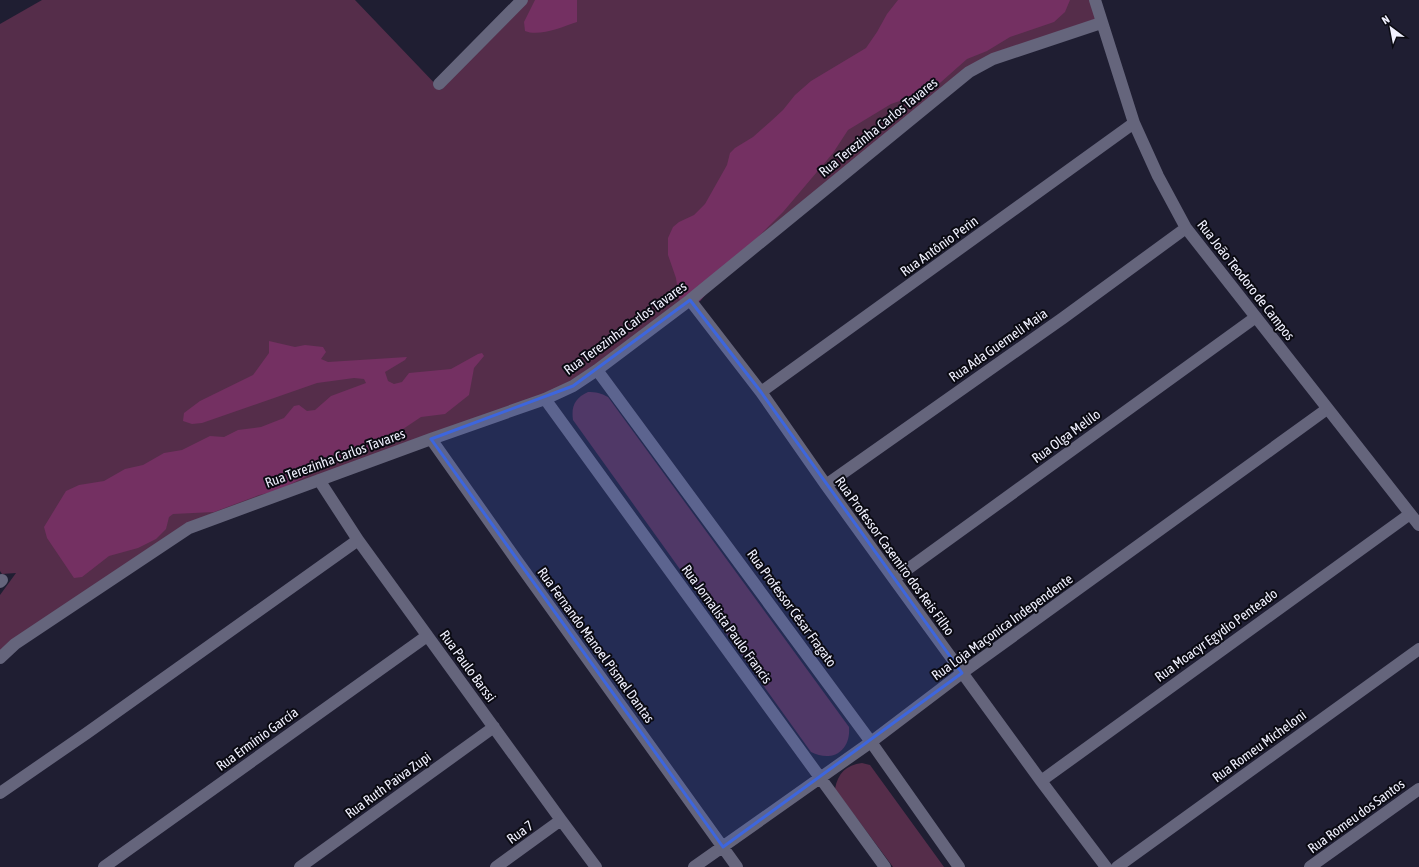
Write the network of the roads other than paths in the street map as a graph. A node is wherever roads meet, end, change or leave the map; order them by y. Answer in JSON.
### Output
{"nodes":[{"id":1,"x":522,"y":0,"type":"edge"},
{"id":2,"x":1095,"y":0,"type":"edge"},
{"id":3,"x":1101,"y":23,"type":"junction"},
{"id":4,"x":439,"y":84,"type":"dead end"},
{"id":5,"x":1134,"y":123,"type":"junction"},
{"id":6,"x":1186,"y":228,"type":"junction"},
{"id":7,"x":690,"y":300,"type":"junction"},
{"id":8,"x":1256,"y":316,"type":"junction"},
{"id":9,"x":597,"y":370,"type":"junction"},
{"id":10,"x":761,"y":392,"type":"junction"},
{"id":11,"x":545,"y":399,"type":"junction"},
{"id":12,"x":1327,"y":409,"type":"junction"},
{"id":13,"x":431,"y":439,"type":"junction"},
{"id":14,"x":319,"y":480,"type":"junction"},
{"id":15,"x":826,"y":485,"type":"junction"},
{"id":16,"x":1410,"y":514,"type":"junction"},
{"id":17,"x":1419,"y":525,"type":"edge"},
{"id":18,"x":358,"y":540,"type":"junction"},
{"id":19,"x":894,"y":580,"type":"junction"},
{"id":20,"x":427,"y":636,"type":"junction"},
{"id":21,"x":1419,"y":649,"type":"edge"},
{"id":22,"x":0,"y":658,"type":"edge"},
{"id":23,"x":962,"y":673,"type":"junction"},
{"id":24,"x":494,"y":727,"type":"junction"},
{"id":25,"x":871,"y":742,"type":"junction"},
{"id":26,"x":820,"y":778,"type":"junction"},
{"id":27,"x":1041,"y":781,"type":"junction"},
{"id":28,"x":1419,"y":789,"type":"edge"},
{"id":29,"x":0,"y":793,"type":"edge"},
{"id":30,"x":561,"y":820,"type":"junction"},
{"id":31,"x":723,"y":847,"type":"junction"},
{"id":32,"x":104,"y":867,"type":"edge"},
{"id":33,"x":300,"y":867,"type":"edge"},
{"id":34,"x":496,"y":867,"type":"edge"},
{"id":35,"x":596,"y":867,"type":"edge"},
{"id":36,"x":694,"y":867,"type":"edge"},
{"id":37,"x":737,"y":867,"type":"edge"},
{"id":38,"x":885,"y":867,"type":"edge"},
{"id":39,"x":959,"y":867,"type":"edge"},
{"id":40,"x":1106,"y":867,"type":"edge"},
{"id":41,"x":1117,"y":867,"type":"edge"},
{"id":42,"x":1310,"y":867,"type":"edge"}],
"edges":[{"from":1,"to":4,"type":"street"},
{"from":2,"to":3,"type":"street","name":"Rua João Teodoro de Campos"},
{"from":3,"to":5,"type":"street","name":"Rua João Teodoro de Campos"},
{"from":3,"to":7,"type":"street","name":"Rua Terezinha Carlos Tavares"},
{"from":5,"to":6,"type":"street","name":"Rua João Teodoro de Campos"},
{"from":5,"to":10,"type":"street","name":"Rua Antônio Perin"},
{"from":6,"to":8,"type":"street","name":"Rua João Teodoro de Campos"},
{"from":6,"to":15,"type":"street","name":"Rua Ada Guerneli Maia"},
{"from":7,"to":9,"type":"street","name":"Rua Terezinha Carlos Tavares"},
{"from":7,"to":10,"type":"street","name":"Rua Professor Casemiro dos Reis Filho"},
{"from":8,"to":12,"type":"street","name":"Rua João Teodoro de Campos"},
{"from":8,"to":19,"type":"street","name":"Rua Olga Melilo"},
{"from":9,"to":11,"type":"street","name":"Rua Terezinha Carlos Tavares"},
{"from":9,"to":25,"type":"street","name":"Rua Professor César Fragato"},
{"from":10,"to":15,"type":"street","name":"Rua Professor Casemiro dos Reis Filho"},
{"from":11,"to":13,"type":"street","name":"Rua Terezinha Carlos Tavares"},
{"from":11,"to":26,"type":"street","name":"Rua Jornalista Paulo Francis"},
{"from":12,"to":16,"type":"street","name":"Rua João Teodoro de Campos"},
{"from":12,"to":23,"type":"street","name":"Rua Loja Maçonica Independente"},
{"from":13,"to":14,"type":"street","name":"Rua Terezinha Carlos Tavares"},
{"from":13,"to":31,"type":"street","name":"Rua Fernando Manoel Pismel Dantas"},
{"from":14,"to":18,"type":"street","name":"Rua Paulo Barssi"},
{"from":14,"to":22,"type":"street","name":"Rua Terezinha Carlos Tavares"},
{"from":15,"to":19,"type":"street","name":"Rua Professor Casemiro dos Reis Filho"},
{"from":16,"to":17,"type":"street","name":"Rua João Teodoro de Campos"},
{"from":16,"to":27,"type":"street","name":"Rua Moacyr Egydio Penteado"},
{"from":18,"to":20,"type":"street","name":"Rua Paulo Barssi"},
{"from":18,"to":29,"type":"street"},
{"from":19,"to":23,"type":"street","name":"Rua Professor Casemiro dos Reis Filho"},
{"from":20,"to":24,"type":"street","name":"Rua Paulo Barssi"},
{"from":20,"to":32,"type":"street","name":"Rua Ermínio García"},
{"from":21,"to":41,"type":"street","name":"Rua Romeu Micheloni"},
{"from":23,"to":25,"type":"street","name":"Rua Loja Maçonica Independente"},
{"from":23,"to":27,"type":"street","name":"Rua Professor Casemiro dos Reis Filho"},
{"from":24,"to":30,"type":"street","name":"Rua Paulo Barssi"},
{"from":24,"to":33,"type":"street","name":"Rua Ruth Paiva Zupi"},
{"from":25,"to":26,"type":"street","name":"Rua Loja Maçonica Independente"},
{"from":25,"to":39,"type":"street","name":"Rua Professor César Fragato"},
{"from":26,"to":31,"type":"street","name":"Rua Loja Maçonica Independente"},
{"from":26,"to":38,"type":"street","name":"Rua Jornalista Paulo Francis"},
{"from":27,"to":40,"type":"street","name":"Rua Professor Casemiro dos Reis Filho"},
{"from":28,"to":42,"type":"street","name":"Rua Romeu dos Santos"},
{"from":30,"to":34,"type":"street","name":"Rua 7"},
{"from":30,"to":35,"type":"street","name":"Rua Paulo Barssi"},
{"from":31,"to":36,"type":"street","name":"Rua Loja Maçonica Independente"},
{"from":31,"to":37,"type":"street","name":"Rua Fernando Manoel Pismel Dantas"}]}
